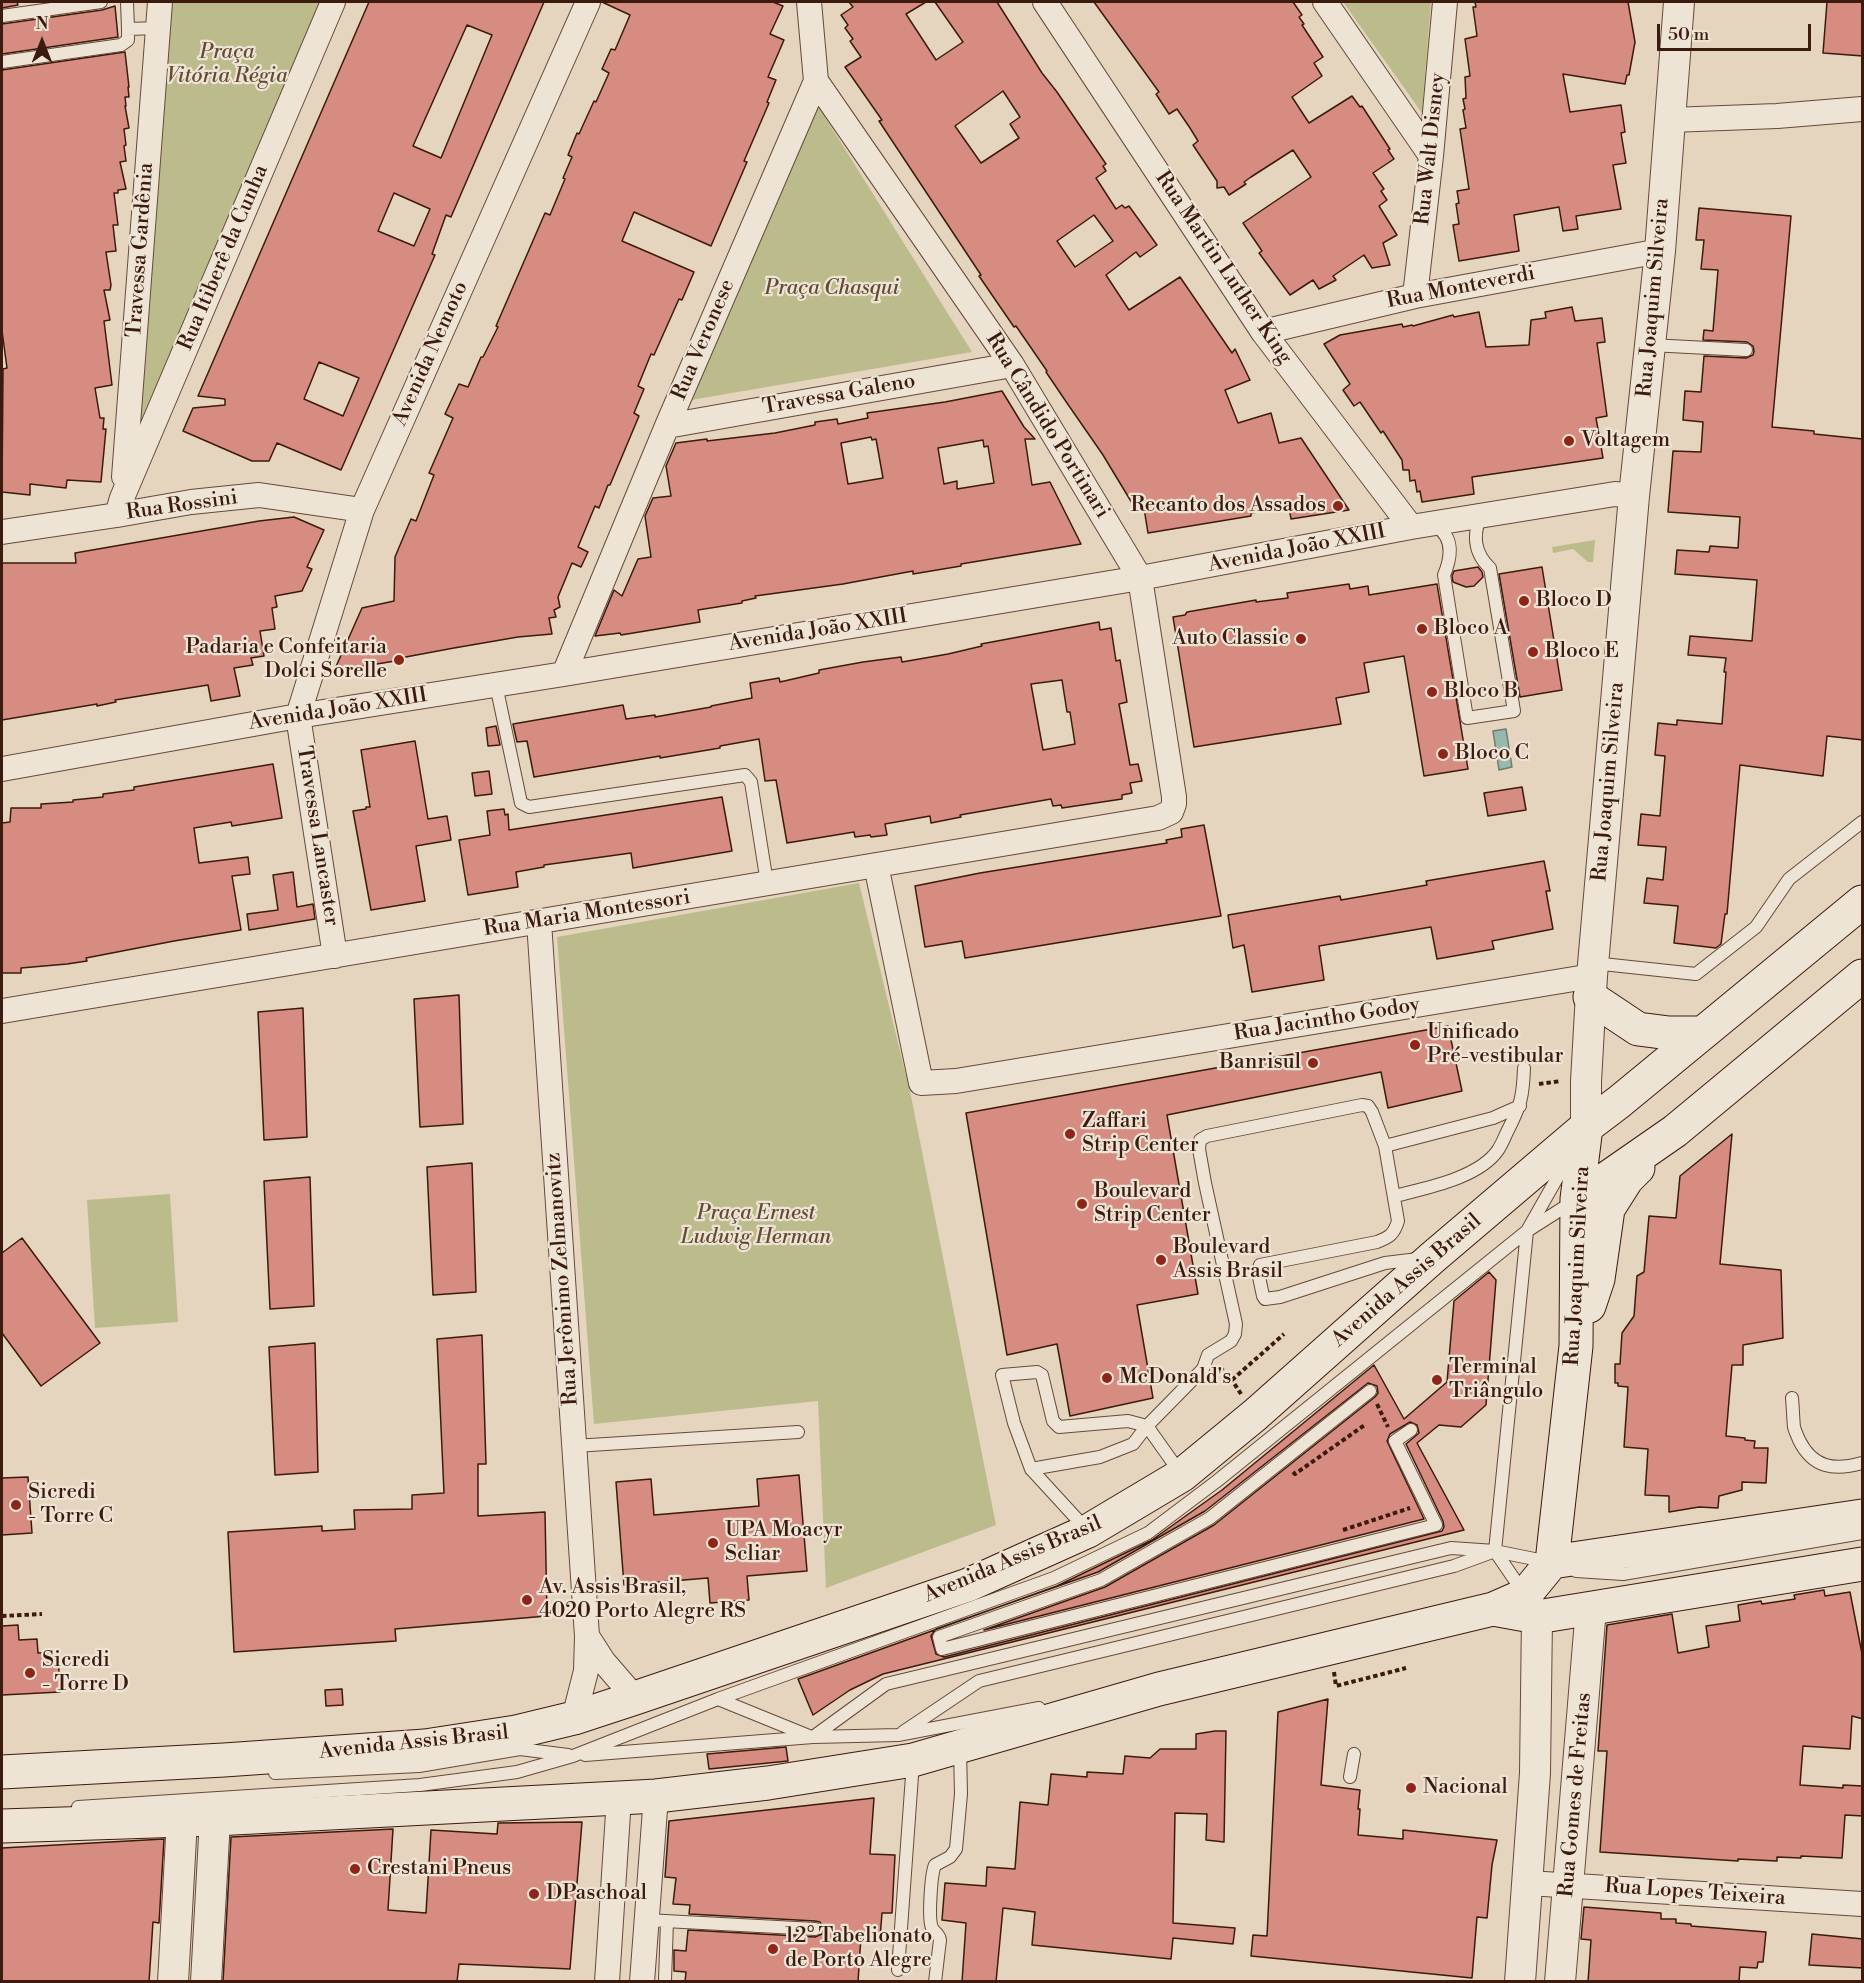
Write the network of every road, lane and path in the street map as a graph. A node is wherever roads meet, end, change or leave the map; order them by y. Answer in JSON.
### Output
{"nodes":[{"id":1,"x":101,"y":2,"type":"edge"},
{"id":2,"x":127,"y":2,"type":"edge"},
{"id":3,"x":160,"y":2,"type":"edge"},
{"id":4,"x":333,"y":2,"type":"edge"},
{"id":5,"x":588,"y":2,"type":"edge"},
{"id":6,"x":809,"y":2,"type":"edge"},
{"id":7,"x":1045,"y":2,"type":"edge"},
{"id":8,"x":1325,"y":2,"type":"edge"},
{"id":9,"x":1445,"y":2,"type":"edge"},
{"id":10,"x":1679,"y":2,"type":"edge"},
{"id":11,"x":2,"y":16,"type":"edge"},
{"id":12,"x":128,"y":28,"type":"junction"},
{"id":13,"x":158,"y":28,"type":"junction"},
{"id":14,"x":2,"y":62,"type":"edge"},
{"id":15,"x":816,"y":81,"type":"junction"},
{"id":16,"x":1863,"y":109,"type":"edge"},
{"id":17,"x":1670,"y":120,"type":"junction"},
{"id":18,"x":1431,"y":156,"type":"junction"},
{"id":19,"x":1660,"y":250,"type":"junction"},
{"id":20,"x":1415,"y":296,"type":"junction"},
{"id":21,"x":1263,"y":332,"type":"junction"},
{"id":22,"x":1650,"y":345,"type":"junction"},
{"id":23,"x":1746,"y":350,"type":"dead end"},
{"id":24,"x":1012,"y":365,"type":"junction"},
{"id":25,"x":667,"y":426,"type":"junction"},
{"id":26,"x":1634,"y":496,"type":"junction"},
{"id":27,"x":119,"y":506,"type":"junction"},
{"id":28,"x":362,"y":510,"type":"junction"},
{"id":29,"x":1452,"y":527,"type":"junction"},
{"id":30,"x":2,"y":532,"type":"edge"},
{"id":31,"x":1140,"y":578,"type":"junction"},
{"id":32,"x":564,"y":674,"type":"junction"},
{"id":33,"x":496,"y":685,"type":"junction"},
{"id":34,"x":298,"y":716,"type":"junction"},
{"id":35,"x":2,"y":769,"type":"edge"},
{"id":36,"x":1171,"y":812,"type":"joint"},
{"id":37,"x":1863,"y":822,"type":"edge"},
{"id":38,"x":876,"y":865,"type":"junction"},
{"id":39,"x":767,"y":884,"type":"junction"},
{"id":40,"x":1863,"y":902,"type":"edge"},
{"id":41,"x":539,"y":922,"type":"junction"},
{"id":42,"x":335,"y":956,"type":"junction"},
{"id":43,"x":1863,"y":976,"type":"edge"},
{"id":44,"x":1592,"y":978,"type":"junction"},
{"id":45,"x":2,"y":1011,"type":"edge"},
{"id":46,"x":1701,"y":1033,"type":"junction"},
{"id":47,"x":1524,"y":1068,"type":"dead end"},
{"id":48,"x":1562,"y":1081,"type":"dead end"},
{"id":49,"x":1523,"y":1087,"type":"junction"},
{"id":50,"x":1520,"y":1106,"type":"junction"},
{"id":51,"x":1586,"y":1127,"type":"junction"},
{"id":52,"x":1675,"y":1131,"type":"junction"},
{"id":53,"x":1384,"y":1146,"type":"junction"},
{"id":54,"x":1395,"y":1196,"type":"junction"},
{"id":55,"x":1577,"y":1199,"type":"junction"},
{"id":56,"x":1527,"y":1231,"type":"junction"},
{"id":57,"x":1432,"y":1258,"type":"junction"},
{"id":58,"x":1284,"y":1334,"type":"dead end"},
{"id":59,"x":1576,"y":1346,"type":"junction"},
{"id":60,"x":1232,"y":1380,"type":"dead end"},
{"id":61,"x":1370,"y":1391,"type":"joint"},
{"id":62,"x":1792,"y":1398,"type":"dead end"},
{"id":63,"x":1366,"y":1424,"type":"dead end"},
{"id":64,"x":1147,"y":1426,"type":"junction"},
{"id":65,"x":1411,"y":1430,"type":"dead end"},
{"id":66,"x":798,"y":1432,"type":"dead end"},
{"id":67,"x":1395,"y":1441,"type":"junction"},
{"id":68,"x":574,"y":1446,"type":"junction"},
{"id":69,"x":1284,"y":1459,"type":"junction"},
{"id":70,"x":1863,"y":1463,"type":"edge"},
{"id":71,"x":1031,"y":1469,"type":"junction"},
{"id":72,"x":1182,"y":1475,"type":"junction"},
{"id":73,"x":1863,"y":1515,"type":"edge"},
{"id":74,"x":1088,"y":1531,"type":"junction"},
{"id":75,"x":1863,"y":1533,"type":"edge"},
{"id":76,"x":1496,"y":1551,"type":"junction"},
{"id":77,"x":1552,"y":1562,"type":"junction"},
{"id":78,"x":1863,"y":1564,"type":"edge"},
{"id":79,"x":1531,"y":1606,"type":"junction"},
{"id":80,"x":1591,"y":1608,"type":"junction"},
{"id":81,"x":42,"y":1614,"type":"dead end"},
{"id":82,"x":2,"y":1616,"type":"edge"},
{"id":83,"x":587,"y":1636,"type":"junction"},
{"id":84,"x":1329,"y":1648,"type":"junction"},
{"id":85,"x":1406,"y":1668,"type":"dead end"},
{"id":86,"x":1159,"y":1689,"type":"junction"},
{"id":87,"x":635,"y":1698,"type":"junction"},
{"id":88,"x":718,"y":1700,"type":"junction"},
{"id":89,"x":1535,"y":1704,"type":"junction"},
{"id":90,"x":1583,"y":1709,"type":"junction"},
{"id":91,"x":574,"y":1718,"type":"junction"},
{"id":92,"x":813,"y":1737,"type":"junction"},
{"id":93,"x":905,"y":1748,"type":"junction"},
{"id":94,"x":960,"y":1748,"type":"junction"},
{"id":95,"x":1354,"y":1754,"type":"dead end"},
{"id":96,"x":573,"y":1756,"type":"junction"},
{"id":97,"x":2,"y":1772,"type":"edge"},
{"id":98,"x":259,"y":1773,"type":"dead end"},
{"id":99,"x":1350,"y":1777,"type":"dead end"},
{"id":100,"x":72,"y":1781,"type":"dead end"},
{"id":101,"x":2,"y":1783,"type":"edge"},
{"id":102,"x":656,"y":1796,"type":"junction"},
{"id":103,"x":619,"y":1798,"type":"junction"},
{"id":104,"x":61,"y":1809,"type":"dead end"},
{"id":105,"x":216,"y":1819,"type":"junction"},
{"id":106,"x":182,"y":1820,"type":"junction"},
{"id":107,"x":2,"y":1826,"type":"edge"},
{"id":108,"x":1528,"y":1883,"type":"junction"},
{"id":109,"x":1569,"y":1885,"type":"junction"},
{"id":110,"x":1863,"y":1904,"type":"edge"},
{"id":111,"x":653,"y":1927,"type":"junction"},
{"id":112,"x":815,"y":1929,"type":"dead end"},
{"id":113,"x":611,"y":1937,"type":"junction"},
{"id":114,"x":898,"y":1970,"type":"dead end"},
{"id":115,"x":654,"y":1981,"type":"edge"},
{"id":116,"x":173,"y":1982,"type":"edge"},
{"id":117,"x":206,"y":1982,"type":"edge"},
{"id":118,"x":608,"y":1982,"type":"edge"},
{"id":119,"x":935,"y":1982,"type":"edge"},
{"id":120,"x":1520,"y":1982,"type":"edge"},
{"id":121,"x":1560,"y":1982,"type":"edge"}],
"edges":[{"from":1,"to":11,"type":"lane"},
{"from":2,"to":12,"type":"lane"},
{"from":3,"to":13,"type":"street","name":"Travessa Gardênia"},
{"from":4,"to":27,"type":"street","name":"Rua Itiberê da Cunha"},
{"from":5,"to":28,"type":"street","name":"Avenida Nemoto"},
{"from":6,"to":15,"type":"street","name":"Rua Veronese"},
{"from":7,"to":21,"type":"street","name":"Rua Martin Luther King"},
{"from":8,"to":18,"type":"street"},
{"from":9,"to":18,"type":"street","name":"Rua Walt Disney"},
{"from":10,"to":17,"type":"street","name":"Rua Joaquim Silveira"},
{"from":12,"to":13,"type":"lane"},
{"from":12,"to":14,"type":"lane"},
{"from":13,"to":27,"type":"street","name":"Travessa Gardênia"},
{"from":15,"to":24,"type":"street","name":"Rua Cândido Portinari"},
{"from":15,"to":25,"type":"street","name":"Rua Veronese"},
{"from":16,"to":17,"type":"street"},
{"from":17,"to":19,"type":"street","name":"Rua Joaquim Silveira"},
{"from":18,"to":20,"type":"street","name":"Rua Walt Disney"},
{"from":19,"to":20,"type":"street","name":"Rua Monteverdi"},
{"from":19,"to":22,"type":"street","name":"Rua Joaquim Silveira"},
{"from":20,"to":21,"type":"street","name":"Rua Monteverdi"},
{"from":21,"to":29,"type":"street","name":"Rua Martin Luther King"},
{"from":22,"to":23,"type":"lane"},
{"from":22,"to":26,"type":"street","name":"Rua Joaquim Silveira"},
{"from":24,"to":25,"type":"street","name":"Travessa Galeno"},
{"from":24,"to":31,"type":"street","name":"Rua Cândido Portinari"},
{"from":25,"to":32,"type":"street","name":"Rua Veronese"},
{"from":26,"to":29,"type":"street","name":"Avenida João XXIII"},
{"from":26,"to":44,"type":"street","name":"Rua Joaquim Silveira"},
{"from":27,"to":28,"type":"street","name":"Rua Rossini"},
{"from":27,"to":30,"type":"street","name":"Rua Rossini"},
{"from":28,"to":34,"type":"street","name":"Avenida Nemoto"},
{"from":29,"to":29,"type":"lane"},
{"from":29,"to":31,"type":"street","name":"Avenida João XXIII"},
{"from":31,"to":32,"type":"street","name":"Avenida João XXIII"},
{"from":31,"to":36,"type":"street","name":"Rua Cândido Portinari"},
{"from":32,"to":33,"type":"street","name":"Avenida João XXIII"},
{"from":33,"to":34,"type":"street","name":"Avenida João XXIII"},
{"from":33,"to":39,"type":"lane"},
{"from":34,"to":35,"type":"street","name":"Avenida João XXIII"},
{"from":34,"to":42,"type":"street","name":"Travessa Lancaster"},
{"from":36,"to":38,"type":"street","name":"Rua Maria Montessori"},
{"from":37,"to":44,"type":"lane"},
{"from":38,"to":39,"type":"street","name":"Rua Maria Montessori"},
{"from":38,"to":44,"type":"street","name":"Rua Jacintho Godoy"},
{"from":39,"to":41,"type":"street","name":"Rua Maria Montessori"},
{"from":40,"to":46,"type":"main road","name":"Avenida Assis Brasil"},
{"from":41,"to":42,"type":"street","name":"Rua Maria Montessori"},
{"from":41,"to":68,"type":"street","name":"Rua Jerônimo Zelmanovitz"},
{"from":42,"to":45,"type":"street","name":"Rua Maria Montessori"},
{"from":43,"to":52,"type":"main road"},
{"from":44,"to":46,"type":"main road"},
{"from":44,"to":51,"type":"street","name":"Rua Joaquim Silveira"},
{"from":46,"to":51,"type":"main road","name":"Avenida Assis Brasil"},
{"from":47,"to":49,"type":"lane"},
{"from":48,"to":49,"type":"path"},
{"from":49,"to":50,"type":"lane"},
{"from":50,"to":53,"type":"lane"},
{"from":50,"to":54,"type":"lane"},
{"from":51,"to":55,"type":"main road","name":"Rua Joaquim Silveira"},
{"from":51,"to":56,"type":"lane"},
{"from":51,"to":57,"type":"main road","name":"Avenida Assis Brasil"},
{"from":52,"to":55,"type":"main road"},
{"from":52,"to":59,"type":"main road"},
{"from":53,"to":54,"type":"lane"},
{"from":53,"to":64,"type":"lane"},
{"from":54,"to":57,"type":"lane"},
{"from":55,"to":56,"type":"lane"},
{"from":55,"to":59,"type":"main road","name":"Rua Joaquim Silveira"},
{"from":56,"to":76,"type":"lane"},
{"from":56,"to":88,"type":"lane"},
{"from":57,"to":72,"type":"main road","name":"Avenida Assis Brasil"},
{"from":58,"to":60,"type":"path"},
{"from":59,"to":77,"type":"main road","name":"Rua Joaquim Silveira"},
{"from":61,"to":67,"type":"path"},
{"from":61,"to":69,"type":"lane"},
{"from":62,"to":70,"type":"lane"},
{"from":63,"to":69,"type":"path"},
{"from":64,"to":71,"type":"lane"},
{"from":64,"to":71,"type":"lane"},
{"from":64,"to":72,"type":"lane"},
{"from":65,"to":67,"type":"lane"},
{"from":66,"to":68,"type":"lane"},
{"from":67,"to":69,"type":"lane"},
{"from":68,"to":83,"type":"street","name":"Rua Jerônimo Zelmanovitz"},
{"from":71,"to":74,"type":"lane"},
{"from":72,"to":74,"type":"main road","name":"Avenida Assis Brasil"},
{"from":73,"to":77,"type":"main road"},
{"from":74,"to":87,"type":"main road","name":"Avenida Assis Brasil"},
{"from":75,"to":77,"type":"lane"},
{"from":76,"to":77,"type":"lane"},
{"from":76,"to":79,"type":"lane"},
{"from":76,"to":92,"type":"lane"},
{"from":76,"to":93,"type":"lane"},
{"from":77,"to":79,"type":"main road"},
{"from":78,"to":80,"type":"main road"},
{"from":79,"to":80,"type":"main road"},
{"from":79,"to":84,"type":"main road"},
{"from":79,"to":89,"type":"street","name":"Rua Gomes de Freitas"},
{"from":80,"to":90,"type":"street","name":"Rua Gomes de Freitas"},
{"from":81,"to":82,"type":"path"},
{"from":83,"to":87,"type":"street","name":"Rua Jerônimo Zelmanovitz"},
{"from":83,"to":91,"type":"street","name":"Rua Jerônimo Zelmanovitz"},
{"from":84,"to":85,"type":"path"},
{"from":84,"to":86,"type":"main road"},
{"from":86,"to":93,"type":"lane"},
{"from":86,"to":94,"type":"main road"},
{"from":87,"to":91,"type":"main road","name":"Avenida Assis Brasil"},
{"from":88,"to":92,"type":"lane"},
{"from":88,"to":96,"type":"lane"},
{"from":89,"to":90,"type":"street"},
{"from":89,"to":108,"type":"street","name":"Rua Gomes de Freitas"},
{"from":90,"to":109,"type":"street","name":"Rua Gomes de Freitas"},
{"from":91,"to":97,"type":"main road","name":"Avenida Assis Brasil"},
{"from":92,"to":93,"type":"lane"},
{"from":92,"to":96,"type":"lane"},
{"from":93,"to":94,"type":"main road"},
{"from":93,"to":102,"type":"main road"},
{"from":93,"to":114,"type":"lane"},
{"from":94,"to":119,"type":"lane"},
{"from":95,"to":99,"type":"lane"},
{"from":96,"to":98,"type":"lane"},
{"from":96,"to":104,"type":"lane"},
{"from":100,"to":101,"type":"lane"},
{"from":102,"to":103,"type":"main road"},
{"from":102,"to":111,"type":"street"},
{"from":103,"to":105,"type":"main road"},
{"from":103,"to":113,"type":"street"},
{"from":105,"to":106,"type":"main road"},
{"from":105,"to":117,"type":"street"},
{"from":106,"to":107,"type":"main road"},
{"from":106,"to":116,"type":"street"},
{"from":108,"to":109,"type":"street","name":"Rua Lopes Teixeira"},
{"from":108,"to":120,"type":"street","name":"Rua Gomes de Freitas"},
{"from":109,"to":110,"type":"street","name":"Rua Lopes Teixeira"},
{"from":109,"to":121,"type":"street","name":"Rua Gomes de Freitas"},
{"from":111,"to":112,"type":"lane"},
{"from":111,"to":113,"type":"street"},
{"from":111,"to":115,"type":"street"},
{"from":113,"to":118,"type":"street"}]}
